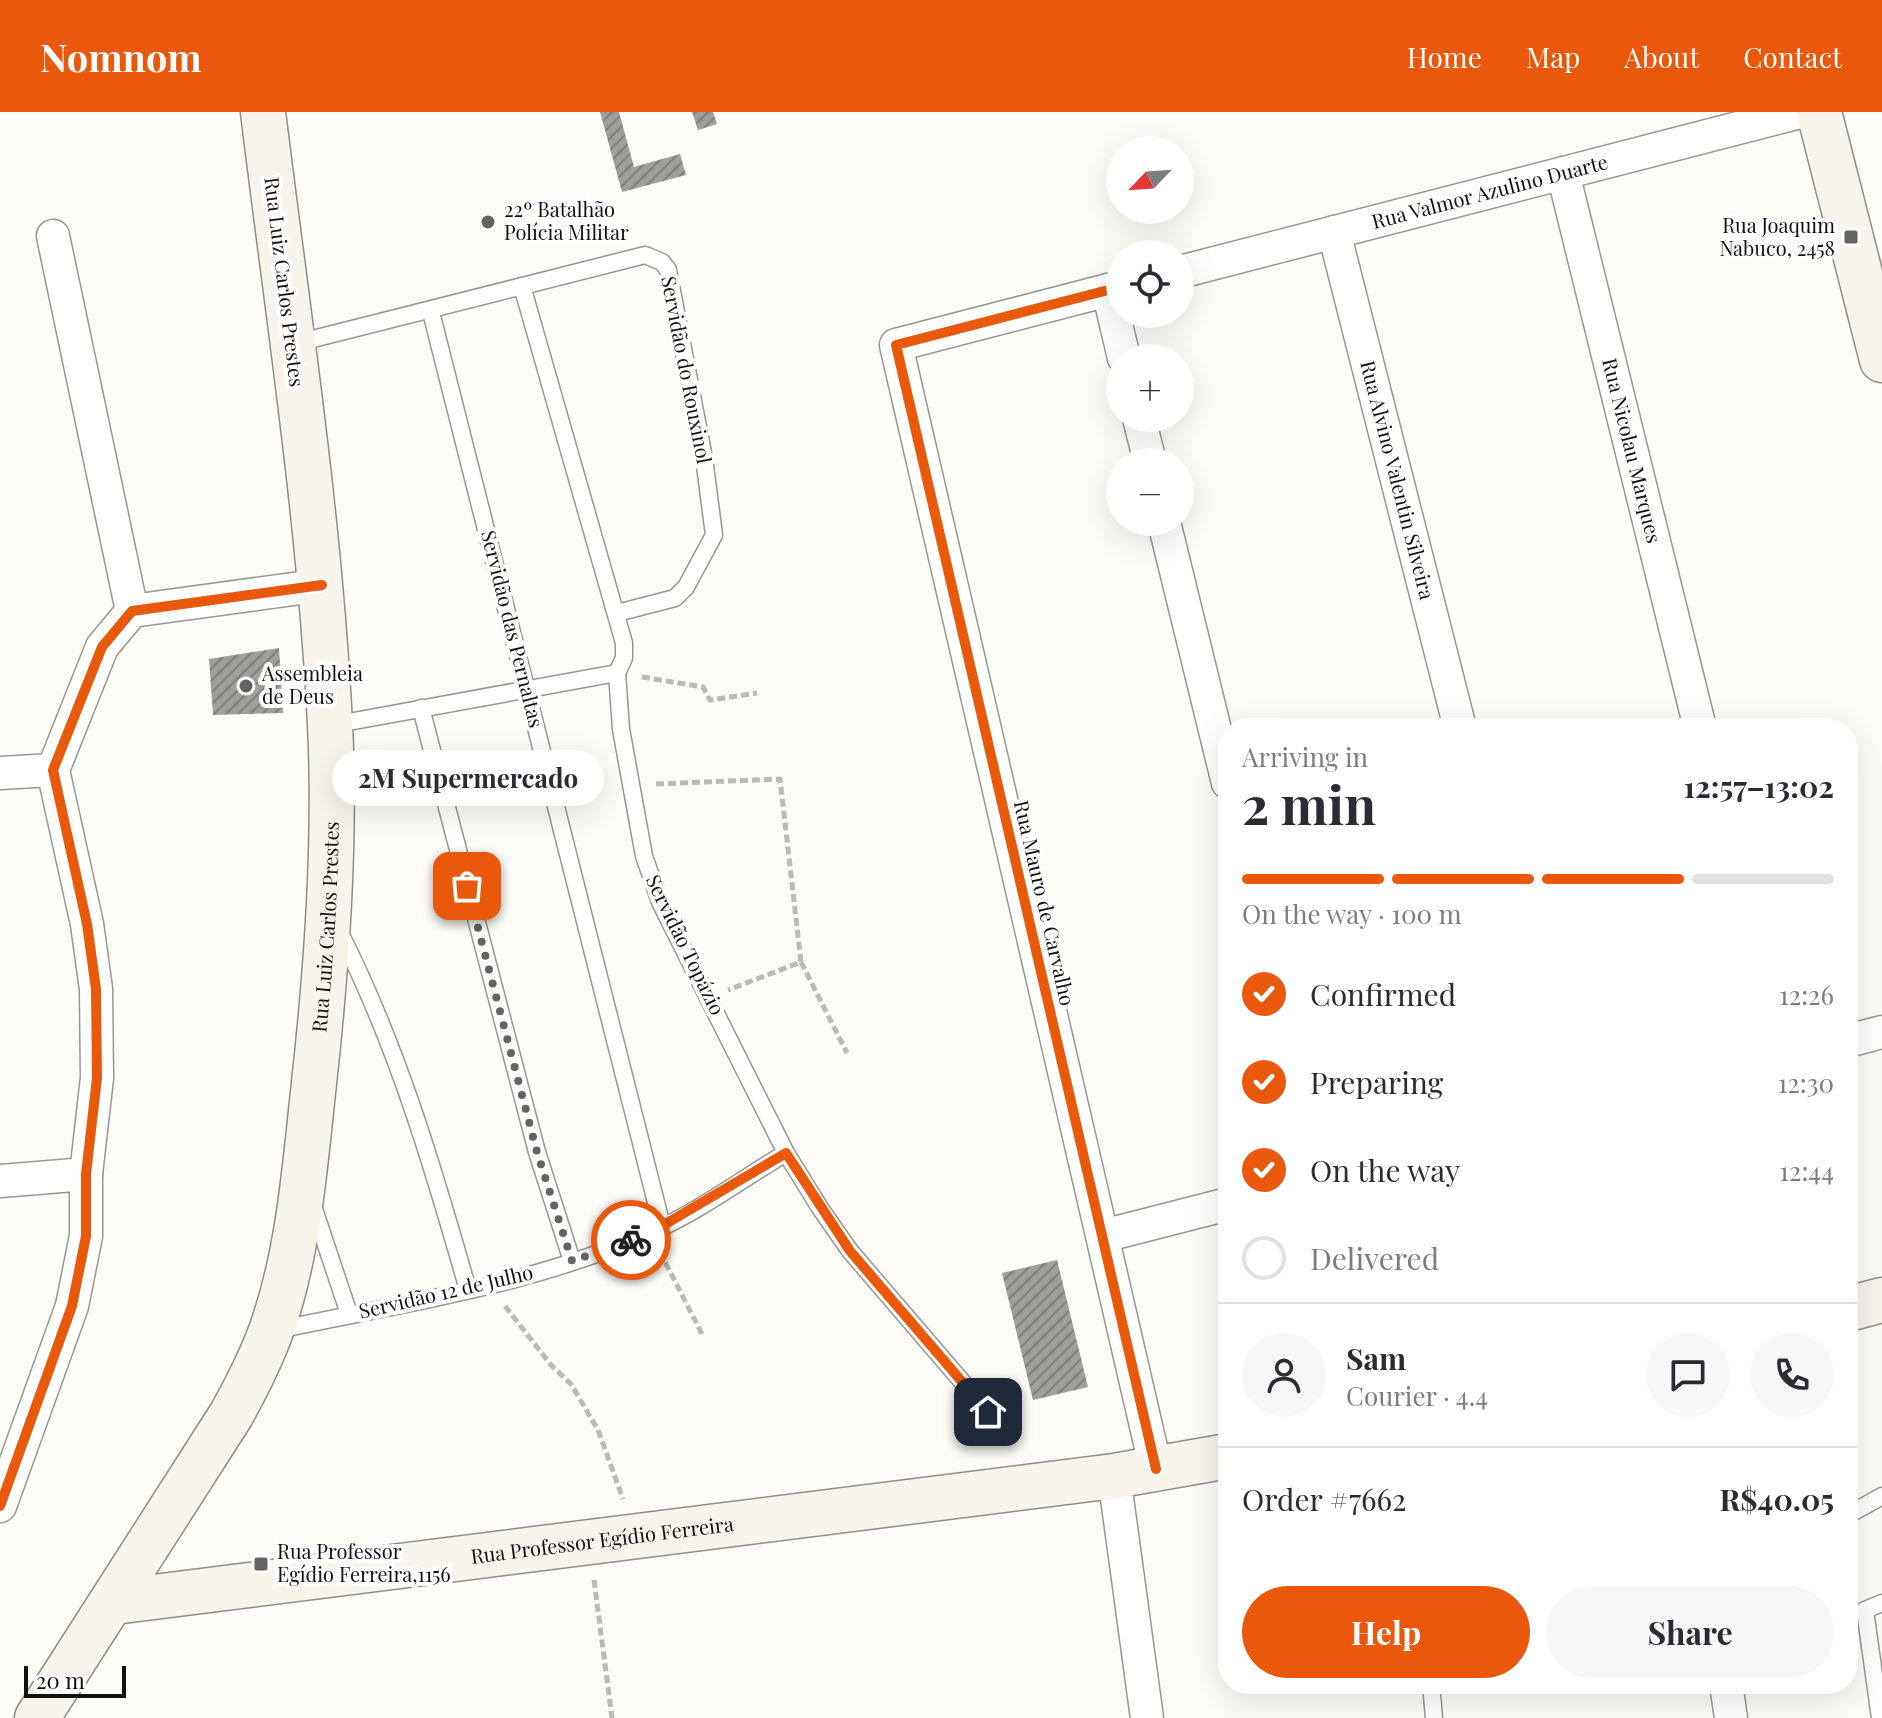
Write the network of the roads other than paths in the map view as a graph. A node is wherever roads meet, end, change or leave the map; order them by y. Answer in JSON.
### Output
{"nodes":[{"id":1,"x":263,"y":112,"type":"edge"},
{"id":2,"x":1800,"y":112,"type":"edge"},
{"id":3,"x":1819,"y":112,"type":"edge"},
{"id":4,"x":1563,"y":173,"type":"junction"},
{"id":5,"x":1334,"y":232,"type":"junction"},
{"id":6,"x":53,"y":236,"type":"dead end"},
{"id":7,"x":1194,"y":268,"type":"edge"},
{"id":8,"x":522,"y":286,"type":"junction"},
{"id":9,"x":1106,"y":291,"type":"edge"},
{"id":10,"x":431,"y":312,"type":"junction"},
{"id":11,"x":292,"y":344,"type":"junction"},
{"id":12,"x":1882,"y":360,"type":"edge"},
{"id":13,"x":1167,"y":536,"type":"edge"},
{"id":14,"x":322,"y":585,"type":"junction"},
{"id":15,"x":132,"y":611,"type":"junction"},
{"id":16,"x":617,"y":613,"type":"junction"},
{"id":17,"x":617,"y":673,"type":"junction"},
{"id":18,"x":527,"y":689,"type":"junction"},
{"id":19,"x":421,"y":708,"type":"junction"},
{"id":20,"x":1457,"y":718,"type":"edge"},
{"id":21,"x":1698,"y":718,"type":"edge"},
{"id":22,"x":330,"y":725,"type":"junction"},
{"id":23,"x":1218,"y":742,"type":"edge"},
{"id":24,"x":53,"y":770,"type":"junction"},
{"id":25,"x":0,"y":773,"type":"edge"},
{"id":26,"x":326,"y":906,"type":"junction"},
{"id":27,"x":1882,"y":1032,"type":"edge"},
{"id":28,"x":1858,"y":1038,"type":"edge"},
{"id":29,"x":786,"y":1153,"type":"junction"},
{"id":30,"x":86,"y":1174,"type":"junction"},
{"id":31,"x":304,"y":1177,"type":"junction"},
{"id":32,"x":0,"y":1181,"type":"edge"},
{"id":33,"x":1218,"y":1207,"type":"edge"},
{"id":34,"x":656,"y":1230,"type":"junction"},
{"id":35,"x":1103,"y":1236,"type":"junction"},
{"id":36,"x":572,"y":1261,"type":"junction"},
{"id":37,"x":476,"y":1288,"type":"junction"},
{"id":38,"x":1882,"y":1300,"type":"edge"},
{"id":39,"x":1858,"y":1306,"type":"edge"},
{"id":40,"x":349,"y":1314,"type":"junction"},
{"id":41,"x":271,"y":1331,"type":"junction"},
{"id":42,"x":1007,"y":1434,"type":"dead end"},
{"id":43,"x":11,"y":1444,"type":"edge"},
{"id":44,"x":1218,"y":1458,"type":"edge"},
{"id":45,"x":1156,"y":1469,"type":"junction"},
{"id":46,"x":1114,"y":1476,"type":"junction"},
{"id":47,"x":1882,"y":1496,"type":"edge"},
{"id":48,"x":0,"y":1506,"type":"edge"},
{"id":49,"x":1858,"y":1509,"type":"edge"},
{"id":50,"x":114,"y":1602,"type":"junction"},
{"id":51,"x":1882,"y":1603,"type":"edge"},
{"id":52,"x":1432,"y":1694,"type":"edge"},
{"id":53,"x":1727,"y":1694,"type":"edge"},
{"id":54,"x":37,"y":1718,"type":"edge"},
{"id":55,"x":1147,"y":1718,"type":"edge"},
{"id":56,"x":1434,"y":1718,"type":"edge"},
{"id":57,"x":1731,"y":1718,"type":"edge"},
{"id":58,"x":1880,"y":1718,"type":"edge"}],
"edges":[{"from":1,"to":11,"type":"main road","name":"Rua Luiz Carlos Prestes"},
{"from":2,"to":4,"type":"street","name":"Rua Valmor Azulino Duarte"},
{"from":3,"to":12,"type":"main road"},
{"from":4,"to":5,"type":"street","name":"Rua Valmor Azulino Duarte"},
{"from":4,"to":21,"type":"street","name":"Rua Nicolau Marques"},
{"from":5,"to":7,"type":"street","name":"Rua Valmor Azulino Duarte"},
{"from":5,"to":20,"type":"street","name":"Rua Alvino Valentin Silveira"},
{"from":6,"to":15,"type":"street"},
{"from":8,"to":10,"type":"lane","name":"Servidão do Rouxinol"},
{"from":8,"to":16,"type":"lane","name":"Servidão Topázio"},
{"from":8,"to":16,"type":"lane","name":"Servidão do Rouxinol"},
{"from":9,"to":35,"type":"street","name":"Rua Mauro de Carvalho"},
{"from":10,"to":11,"type":"lane","name":"Servidão do Rouxinol"},
{"from":10,"to":18,"type":"lane","name":"Servidão das Pernaltas"},
{"from":11,"to":14,"type":"main road","name":"Rua Luiz Carlos Prestes"},
{"from":13,"to":23,"type":"street"},
{"from":14,"to":15,"type":"street"},
{"from":14,"to":22,"type":"main road","name":"Rua Luiz Carlos Prestes"},
{"from":15,"to":24,"type":"street"},
{"from":16,"to":17,"type":"lane","name":"Servidão Topázio"},
{"from":17,"to":18,"type":"lane"},
{"from":17,"to":29,"type":"lane","name":"Servidão Topázio"},
{"from":18,"to":19,"type":"lane"},
{"from":18,"to":34,"type":"lane","name":"Servidão das Pernaltas"},
{"from":19,"to":22,"type":"lane"},
{"from":19,"to":36,"type":"lane"},
{"from":22,"to":26,"type":"main road","name":"Rua Luiz Carlos Prestes"},
{"from":24,"to":25,"type":"street"},
{"from":24,"to":30,"type":"street"},
{"from":26,"to":31,"type":"main road","name":"Rua Luiz Carlos Prestes"},
{"from":26,"to":37,"type":"lane"},
{"from":27,"to":28,"type":"street"},
{"from":29,"to":34,"type":"lane","name":"Servidão 12 de Julho"},
{"from":29,"to":42,"type":"lane","name":"Servidão Topázio"},
{"from":30,"to":32,"type":"street"},
{"from":30,"to":43,"type":"street"},
{"from":31,"to":40,"type":"lane"},
{"from":31,"to":41,"type":"main road","name":"Rua Luiz Carlos Prestes"},
{"from":33,"to":35,"type":"street"},
{"from":34,"to":36,"type":"lane","name":"Servidão 12 de Julho"},
{"from":35,"to":45,"type":"street","name":"Rua Mauro de Carvalho"},
{"from":36,"to":37,"type":"lane","name":"Servidão 12 de Julho"},
{"from":37,"to":40,"type":"lane","name":"Servidão 12 de Julho"},
{"from":38,"to":39,"type":"main road"},
{"from":40,"to":41,"type":"lane","name":"Servidão 12 de Julho"},
{"from":41,"to":50,"type":"main road","name":"Rua Luiz Carlos Prestes"},
{"from":43,"to":48,"type":"street"},
{"from":44,"to":45,"type":"main road","name":"Rua Professor Egídio Ferreira"},
{"from":45,"to":46,"type":"main road","name":"Rua Professor Egídio Ferreira"},
{"from":46,"to":50,"type":"main road","name":"Rua Professor Egídio Ferreira"},
{"from":46,"to":55,"type":"street"},
{"from":47,"to":49,"type":"lane"},
{"from":50,"to":54,"type":"main road"},
{"from":51,"to":58,"type":"lane"},
{"from":52,"to":56,"type":"lane"},
{"from":53,"to":57,"type":"street"}]}
